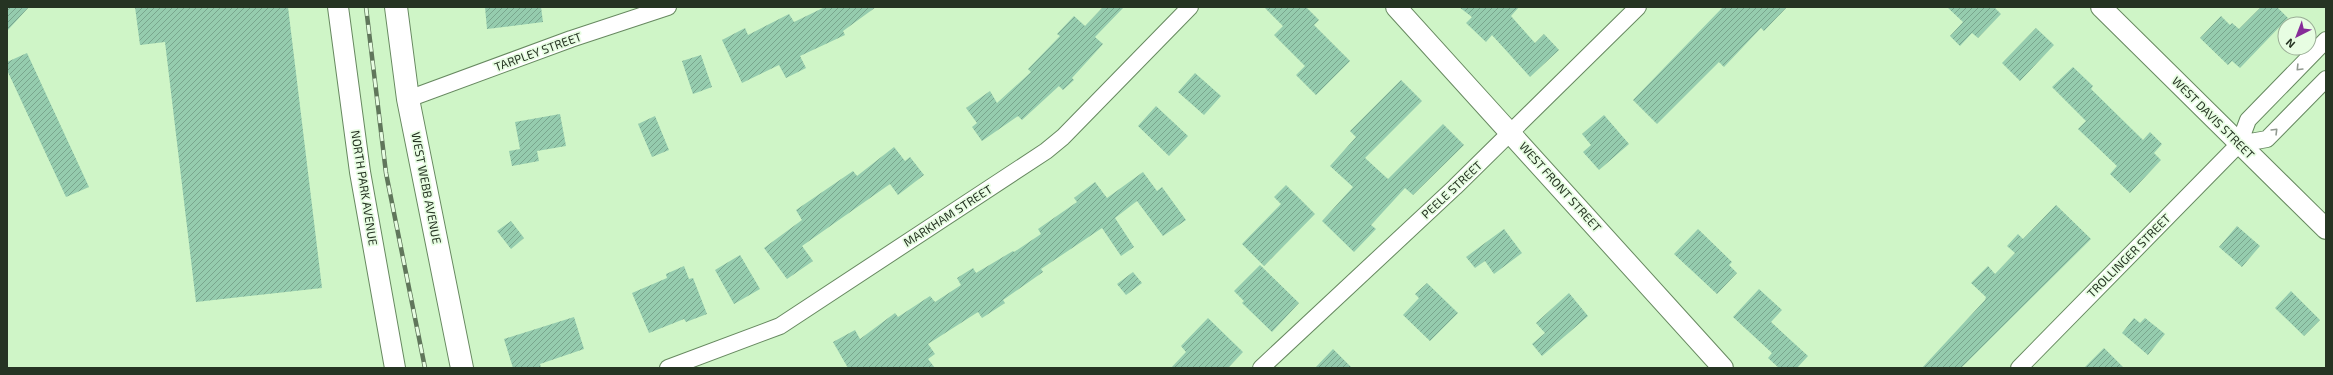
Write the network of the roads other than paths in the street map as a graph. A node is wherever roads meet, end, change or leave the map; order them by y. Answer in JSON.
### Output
{"nodes":[{"id":1,"x":338,"y":7,"type":"edge"},
{"id":2,"x":396,"y":7,"type":"edge"},
{"id":3,"x":668,"y":7,"type":"edge"},
{"id":4,"x":1190,"y":7,"type":"edge"},
{"id":5,"x":1396,"y":7,"type":"edge"},
{"id":6,"x":1638,"y":7,"type":"edge"},
{"id":7,"x":2101,"y":7,"type":"edge"},
{"id":8,"x":2326,"y":40,"type":"edge"},
{"id":9,"x":2326,"y":80,"type":"edge"},
{"id":10,"x":408,"y":99,"type":"junction"},
{"id":11,"x":1511,"y":134,"type":"junction"},
{"id":12,"x":2239,"y":144,"type":"junction"},
{"id":13,"x":2326,"y":228,"type":"edge"},
{"id":14,"x":395,"y":368,"type":"edge"},
{"id":15,"x":462,"y":368,"type":"edge"},
{"id":16,"x":668,"y":368,"type":"edge"},
{"id":17,"x":1261,"y":368,"type":"edge"},
{"id":18,"x":1724,"y":368,"type":"edge"},
{"id":19,"x":2018,"y":368,"type":"edge"}],
"edges":[{"from":1,"to":14,"type":"street","name":"NORTH PARK AVENUE"},
{"from":2,"to":10,"type":"highway","name":"WEST WEBB AVENUE"},
{"from":3,"to":10,"type":"street","name":"TARPLEY STREET"},
{"from":4,"to":16,"type":"street","name":"MARKHAM STREET"},
{"from":5,"to":11,"type":"street","name":"WEST FRONT STREET"},
{"from":6,"to":11,"type":"street","name":"PEELE STREET"},
{"from":7,"to":12,"type":"street","name":"WEST DAVIS STREET"},
{"from":8,"to":12,"type":"street","one_way":true},
{"from":12,"to":9,"type":"street","one_way":true},
{"from":10,"to":15,"type":"highway","name":"WEST WEBB AVENUE"},
{"from":11,"to":17,"type":"street","name":"PEELE STREET"},
{"from":11,"to":18,"type":"street","name":"WEST FRONT STREET"},
{"from":12,"to":13,"type":"street","name":"WEST DAVIS STREET"},
{"from":12,"to":19,"type":"street","name":"TROLLINGER STREET"}]}
